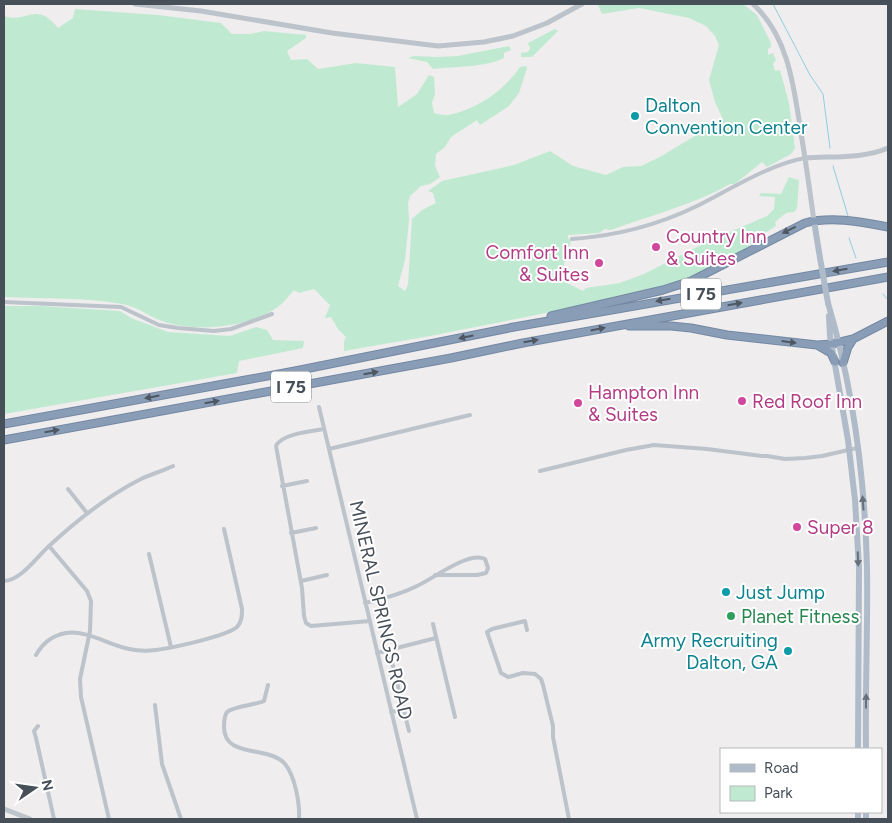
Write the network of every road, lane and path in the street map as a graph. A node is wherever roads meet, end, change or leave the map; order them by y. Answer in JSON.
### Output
{"nodes":[{"id":1,"x":134,"y":4,"type":"edge"},
{"id":2,"x":582,"y":4,"type":"edge"},
{"id":3,"x":753,"y":4,"type":"edge"},
{"id":4,"x":888,"y":148,"type":"edge"},
{"id":5,"x":805,"y":158,"type":"junction"},
{"id":6,"x":814,"y":221,"type":"junction"},
{"id":7,"x":888,"y":227,"type":"edge"},
{"id":8,"x":572,"y":239,"type":"dead end"},
{"id":9,"x":888,"y":262,"type":"edge"},
{"id":10,"x":888,"y":277,"type":"edge"},
{"id":11,"x":4,"y":302,"type":"edge"},
{"id":12,"x":828,"y":303,"type":"junction"},
{"id":13,"x":272,"y":314,"type":"dead end"},
{"id":14,"x":888,"y":321,"type":"edge"},
{"id":15,"x":619,"y":325,"type":"junction"},
{"id":16,"x":514,"y":327,"type":"junction"},
{"id":17,"x":853,"y":339,"type":"junction"},
{"id":18,"x":840,"y":343,"type":"junction"},
{"id":19,"x":832,"y":344,"type":"junction"},
{"id":20,"x":817,"y":345,"type":"junction"},
{"id":21,"x":835,"y":362,"type":"junction"},
{"id":22,"x":844,"y":363,"type":"junction"},
{"id":23,"x":319,"y":407,"type":"dead end"},
{"id":24,"x":470,"y":415,"type":"dead end"},
{"id":25,"x":4,"y":424,"type":"edge"},
{"id":26,"x":324,"y":428,"type":"junction"},
{"id":27,"x":4,"y":440,"type":"edge"},
{"id":28,"x":857,"y":448,"type":"junction"},
{"id":29,"x":329,"y":449,"type":"junction"},
{"id":30,"x":849,"y":450,"type":"junction"},
{"id":31,"x":173,"y":466,"type":"dead end"},
{"id":32,"x":540,"y":471,"type":"dead end"},
{"id":33,"x":307,"y":481,"type":"dead end"},
{"id":34,"x":282,"y":486,"type":"junction"},
{"id":35,"x":68,"y":489,"type":"dead end"},
{"id":36,"x":87,"y":513,"type":"junction"},
{"id":37,"x":316,"y":528,"type":"dead end"},
{"id":38,"x":224,"y":529,"type":"dead end"},
{"id":39,"x":292,"y":533,"type":"junction"},
{"id":40,"x":48,"y":546,"type":"junction"},
{"id":41,"x":149,"y":554,"type":"dead end"},
{"id":42,"x":327,"y":575,"type":"dead end"},
{"id":43,"x":435,"y":575,"type":"junction"},
{"id":44,"x":4,"y":581,"type":"edge"},
{"id":45,"x":301,"y":581,"type":"junction"},
{"id":46,"x":867,"y":581,"type":"junction"},
{"id":47,"x":859,"y":582,"type":"junction"},
{"id":48,"x":365,"y":603,"type":"junction"},
{"id":49,"x":370,"y":621,"type":"junction"},
{"id":50,"x":433,"y":624,"type":"dead end"},
{"id":51,"x":528,"y":630,"type":"dead end"},
{"id":52,"x":89,"y":636,"type":"junction"},
{"id":53,"x":436,"y":638,"type":"junction"},
{"id":54,"x":171,"y":647,"type":"junction"},
{"id":55,"x":389,"y":650,"type":"junction"},
{"id":56,"x":377,"y":653,"type":"junction"},
{"id":57,"x":36,"y":655,"type":"dead end"},
{"id":58,"x":268,"y":685,"type":"dead end"},
{"id":59,"x":155,"y":705,"type":"dead end"},
{"id":60,"x":404,"y":710,"type":"junction"},
{"id":61,"x":391,"y":712,"type":"junction"},
{"id":62,"x":455,"y":718,"type":"dead end"},
{"id":63,"x":38,"y":726,"type":"dead end"},
{"id":64,"x":409,"y":731,"type":"dead end"},
{"id":65,"x":858,"y":748,"type":"edge"},
{"id":66,"x":866,"y":748,"type":"edge"},
{"id":67,"x":4,"y":809,"type":"edge"},
{"id":68,"x":30,"y":819,"type":"edge"},
{"id":69,"x":54,"y":819,"type":"edge"},
{"id":70,"x":108,"y":819,"type":"edge"},
{"id":71,"x":181,"y":819,"type":"edge"},
{"id":72,"x":300,"y":819,"type":"edge"},
{"id":73,"x":417,"y":819,"type":"edge"},
{"id":74,"x":569,"y":819,"type":"edge"}],
"edges":[{"from":1,"to":2,"type":"street"},
{"from":3,"to":5,"type":"street"},
{"from":4,"to":5,"type":"street"},
{"from":5,"to":6,"type":"street"},
{"from":5,"to":8,"type":"street"},
{"from":6,"to":7,"type":"highway"},
{"from":6,"to":12,"type":"main road","bridge":true},
{"from":6,"to":16,"type":"highway","one_way":true},
{"from":9,"to":16,"type":"highway","number":"I 75","one_way":true},
{"from":15,"to":10,"type":"highway","number":"I 75","one_way":true},
{"from":11,"to":13,"type":"street"},
{"from":12,"to":18,"type":"main road"},
{"from":12,"to":19,"type":"main road"},
{"from":14,"to":17,"type":"highway"},
{"from":15,"to":20,"type":"highway","one_way":true},
{"from":27,"to":15,"type":"highway","number":"I 75","one_way":true},
{"from":16,"to":25,"type":"highway","number":"I 75","one_way":true},
{"from":17,"to":18,"type":"highway"},
{"from":17,"to":22,"type":"highway"},
{"from":18,"to":19,"type":"highway"},
{"from":18,"to":22,"type":"main road"},
{"from":19,"to":20,"type":"highway"},
{"from":19,"to":21,"type":"main road"},
{"from":20,"to":21,"type":"highway"},
{"from":21,"to":30,"type":"main road"},
{"from":22,"to":28,"type":"main road"},
{"from":23,"to":26,"type":"street","name":"MINERAL SPRINGS ROAD"},
{"from":24,"to":29,"type":"street"},
{"from":26,"to":29,"type":"street","name":"MINERAL SPRINGS ROAD"},
{"from":26,"to":34,"type":"street"},
{"from":28,"to":30,"type":"street"},
{"from":46,"to":28,"type":"main road","one_way":true},
{"from":29,"to":48,"type":"street","name":"MINERAL SPRINGS ROAD"},
{"from":30,"to":32,"type":"street"},
{"from":30,"to":47,"type":"main road","one_way":true},
{"from":31,"to":36,"type":"street"},
{"from":33,"to":34,"type":"street"},
{"from":34,"to":39,"type":"street"},
{"from":35,"to":36,"type":"street"},
{"from":36,"to":40,"type":"street"},
{"from":37,"to":39,"type":"street"},
{"from":38,"to":54,"type":"street"},
{"from":39,"to":45,"type":"street"},
{"from":40,"to":44,"type":"street"},
{"from":40,"to":52,"type":"street"},
{"from":41,"to":54,"type":"street"},
{"from":42,"to":45,"type":"street"},
{"from":43,"to":43,"type":"street"},
{"from":43,"to":48,"type":"street"},
{"from":45,"to":49,"type":"street"},
{"from":46,"to":47,"type":"street"},
{"from":66,"to":46,"type":"main road","one_way":true},
{"from":47,"to":65,"type":"main road"},
{"from":48,"to":49,"type":"street","name":"MINERAL SPRINGS ROAD"},
{"from":49,"to":56,"type":"street","name":"MINERAL SPRINGS ROAD"},
{"from":50,"to":53,"type":"street"},
{"from":51,"to":74,"type":"street"},
{"from":52,"to":54,"type":"street"},
{"from":52,"to":57,"type":"street"},
{"from":52,"to":70,"type":"street"},
{"from":53,"to":55,"type":"street"},
{"from":53,"to":62,"type":"street"},
{"from":55,"to":56,"type":"street"},
{"from":55,"to":60,"type":"street"},
{"from":56,"to":61,"type":"street","name":"MINERAL SPRINGS ROAD"},
{"from":58,"to":72,"type":"street"},
{"from":59,"to":71,"type":"street"},
{"from":60,"to":61,"type":"street"},
{"from":60,"to":64,"type":"street"},
{"from":61,"to":73,"type":"street","name":"MINERAL SPRINGS ROAD"},
{"from":63,"to":69,"type":"street"},
{"from":67,"to":68,"type":"street"}]}
